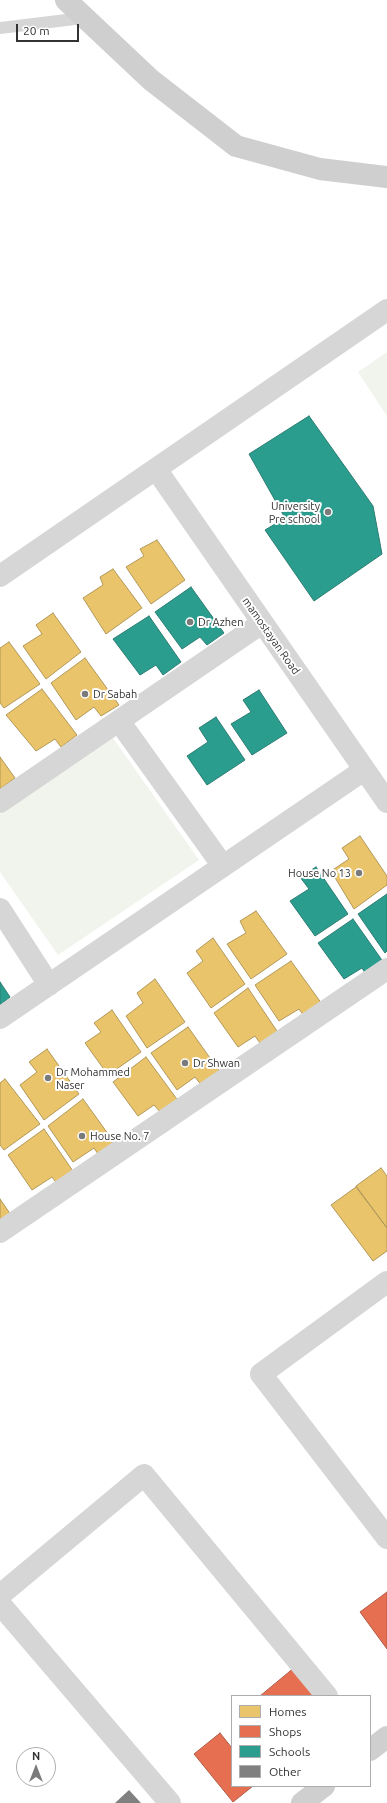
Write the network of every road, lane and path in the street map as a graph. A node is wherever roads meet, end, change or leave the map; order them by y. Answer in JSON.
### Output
{"nodes":[{"id":1,"x":66,"y":0,"type":"edge"},
{"id":2,"x":83,"y":18,"type":"junction"},
{"id":3,"x":0,"y":28,"type":"edge"},
{"id":4,"x":387,"y":177,"type":"edge"},
{"id":5,"x":387,"y":310,"type":"edge"},
{"id":6,"x":156,"y":469,"type":"junction"},
{"id":7,"x":0,"y":576,"type":"edge"},
{"id":8,"x":262,"y":623,"type":"junction"},
{"id":9,"x":119,"y":721,"type":"junction"},
{"id":10,"x":364,"y":770,"type":"junction"},
{"id":11,"x":0,"y":802,"type":"edge"},
{"id":12,"x":387,"y":802,"type":"edge"},
{"id":13,"x":223,"y":866,"type":"junction"},
{"id":14,"x":0,"y":909,"type":"edge"},
{"id":15,"x":387,"y":969,"type":"edge"},
{"id":16,"x":49,"y":985,"type":"junction"},
{"id":17,"x":0,"y":1018,"type":"edge"},
{"id":18,"x":0,"y":1232,"type":"edge"},
{"id":19,"x":387,"y":1282,"type":"edge"},
{"id":20,"x":387,"y":1538,"type":"edge"},
{"id":21,"x":0,"y":1595,"type":"edge"},
{"id":22,"x":0,"y":1604,"type":"edge"},
{"id":23,"x":326,"y":1695,"type":"edge"},
{"id":24,"x":323,"y":1787,"type":"edge"},
{"id":25,"x":170,"y":1803,"type":"edge"},
{"id":26,"x":302,"y":1803,"type":"edge"}],
"edges":[{"from":1,"to":2,"type":"street"},
{"from":2,"to":3,"type":"lane"},
{"from":2,"to":4,"type":"street"},
{"from":5,"to":6,"type":"street"},
{"from":6,"to":7,"type":"street"},
{"from":6,"to":8,"type":"street","name":"mamostayan Road"},
{"from":8,"to":9,"type":"street"},
{"from":8,"to":10,"type":"street","name":"mamostayan Road"},
{"from":9,"to":11,"type":"street"},
{"from":9,"to":13,"type":"street"},
{"from":10,"to":12,"type":"street","name":"mamostayan Road"},
{"from":10,"to":13,"type":"street"},
{"from":13,"to":16,"type":"street"},
{"from":14,"to":16,"type":"street"},
{"from":15,"to":18,"type":"street"},
{"from":16,"to":17,"type":"street"},
{"from":19,"to":20,"type":"street"},
{"from":21,"to":23,"type":"street"},
{"from":22,"to":25,"type":"street"},
{"from":24,"to":26,"type":"street"}]}
